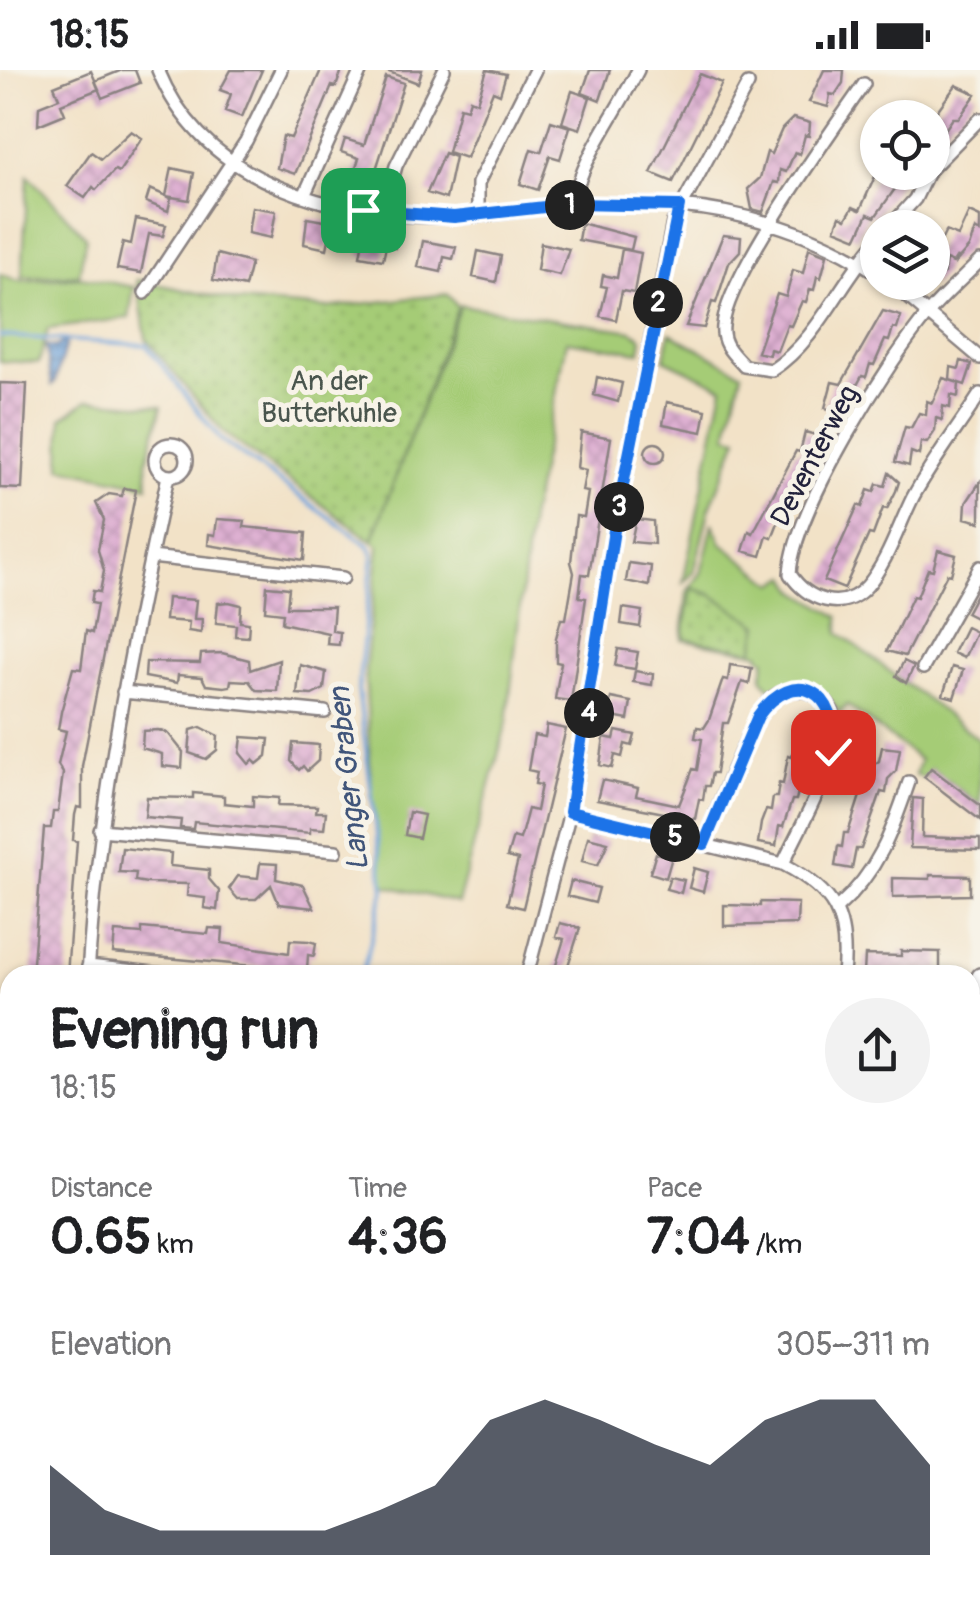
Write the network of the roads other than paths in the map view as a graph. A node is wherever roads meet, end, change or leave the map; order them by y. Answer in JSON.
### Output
{"nodes":[{"id":1,"x":158,"y":70,"type":"edge"},
{"id":2,"x":281,"y":70,"type":"edge"},
{"id":3,"x":361,"y":70,"type":"edge"},
{"id":4,"x":444,"y":70,"type":"edge"},
{"id":5,"x":535,"y":70,"type":"edge"},
{"id":6,"x":638,"y":70,"type":"edge"},
{"id":7,"x":748,"y":84,"type":"dead end"},
{"id":8,"x":864,"y":84,"type":"dead end"},
{"id":9,"x":980,"y":120,"type":"edge"},
{"id":10,"x":950,"y":150,"type":"edge"},
{"id":11,"x":231,"y":165,"type":"junction"},
{"id":12,"x":920,"y":190,"type":"edge"},
{"id":13,"x":304,"y":196,"type":"junction"},
{"id":14,"x":572,"y":204,"type":"junction"},
{"id":15,"x":679,"y":206,"type":"junction"},
{"id":16,"x":906,"y":210,"type":"edge"},
{"id":17,"x":383,"y":213,"type":"junction"},
{"id":18,"x":478,"y":214,"type":"junction"},
{"id":19,"x":771,"y":225,"type":"junction"},
{"id":20,"x":858,"y":260,"type":"joint"},
{"id":21,"x":980,"y":261,"type":"edge"},
{"id":22,"x":145,"y":293,"type":"dead end"},
{"id":23,"x":913,"y":300,"type":"edge"},
{"id":24,"x":929,"y":312,"type":"junction"},
{"id":25,"x":980,"y":358,"type":"edge"},
{"id":26,"x":980,"y":394,"type":"edge"},
{"id":27,"x":168,"y":476,"type":"dead end"},
{"id":28,"x":151,"y":557,"type":"junction"},
{"id":29,"x":980,"y":567,"type":"edge"},
{"id":30,"x":343,"y":578,"type":"dead end"},
{"id":31,"x":924,"y":668,"type":"dead end"},
{"id":32,"x":122,"y":692,"type":"junction"},
{"id":33,"x":325,"y":712,"type":"dead end"},
{"id":34,"x":909,"y":782,"type":"dead end"},
{"id":35,"x":570,"y":812,"type":"junction"},
{"id":36,"x":100,"y":830,"type":"junction"},
{"id":37,"x":704,"y":844,"type":"junction"},
{"id":38,"x":336,"y":852,"type":"dead end"},
{"id":39,"x":782,"y":864,"type":"junction"},
{"id":40,"x":838,"y":907,"type":"junction"},
{"id":41,"x":89,"y":965,"type":"edge"},
{"id":42,"x":530,"y":965,"type":"edge"},
{"id":43,"x":844,"y":965,"type":"edge"}],
"edges":[{"from":1,"to":11,"type":"street"},
{"from":2,"to":11,"type":"street"},
{"from":3,"to":13,"type":"street"},
{"from":4,"to":17,"type":"street"},
{"from":5,"to":18,"type":"street"},
{"from":6,"to":14,"type":"street"},
{"from":7,"to":15,"type":"street"},
{"from":8,"to":19,"type":"street"},
{"from":9,"to":10,"type":"street"},
{"from":11,"to":13,"type":"street"},
{"from":11,"to":22,"type":"street"},
{"from":12,"to":16,"type":"street"},
{"from":13,"to":17,"type":"street"},
{"from":14,"to":15,"type":"street"},
{"from":14,"to":18,"type":"street"},
{"from":15,"to":19,"type":"street"},
{"from":15,"to":35,"type":"street"},
{"from":17,"to":18,"type":"street"},
{"from":19,"to":20,"type":"street"},
{"from":19,"to":20,"type":"street"},
{"from":21,"to":24,"type":"street","name":"Deventerweg"},
{"from":23,"to":24,"type":"street"},
{"from":24,"to":25,"type":"street"},
{"from":24,"to":26,"type":"street","name":"Deventerweg"},
{"from":27,"to":28,"type":"street"},
{"from":28,"to":30,"type":"street"},
{"from":28,"to":32,"type":"street"},
{"from":29,"to":31,"type":"street"},
{"from":32,"to":33,"type":"street"},
{"from":32,"to":36,"type":"street"},
{"from":34,"to":40,"type":"street"},
{"from":35,"to":37,"type":"street"},
{"from":35,"to":42,"type":"street"},
{"from":36,"to":38,"type":"street"},
{"from":36,"to":41,"type":"street"},
{"from":37,"to":39,"type":"street"},
{"from":37,"to":39,"type":"street"},
{"from":39,"to":40,"type":"street"},
{"from":40,"to":43,"type":"street"}]}
